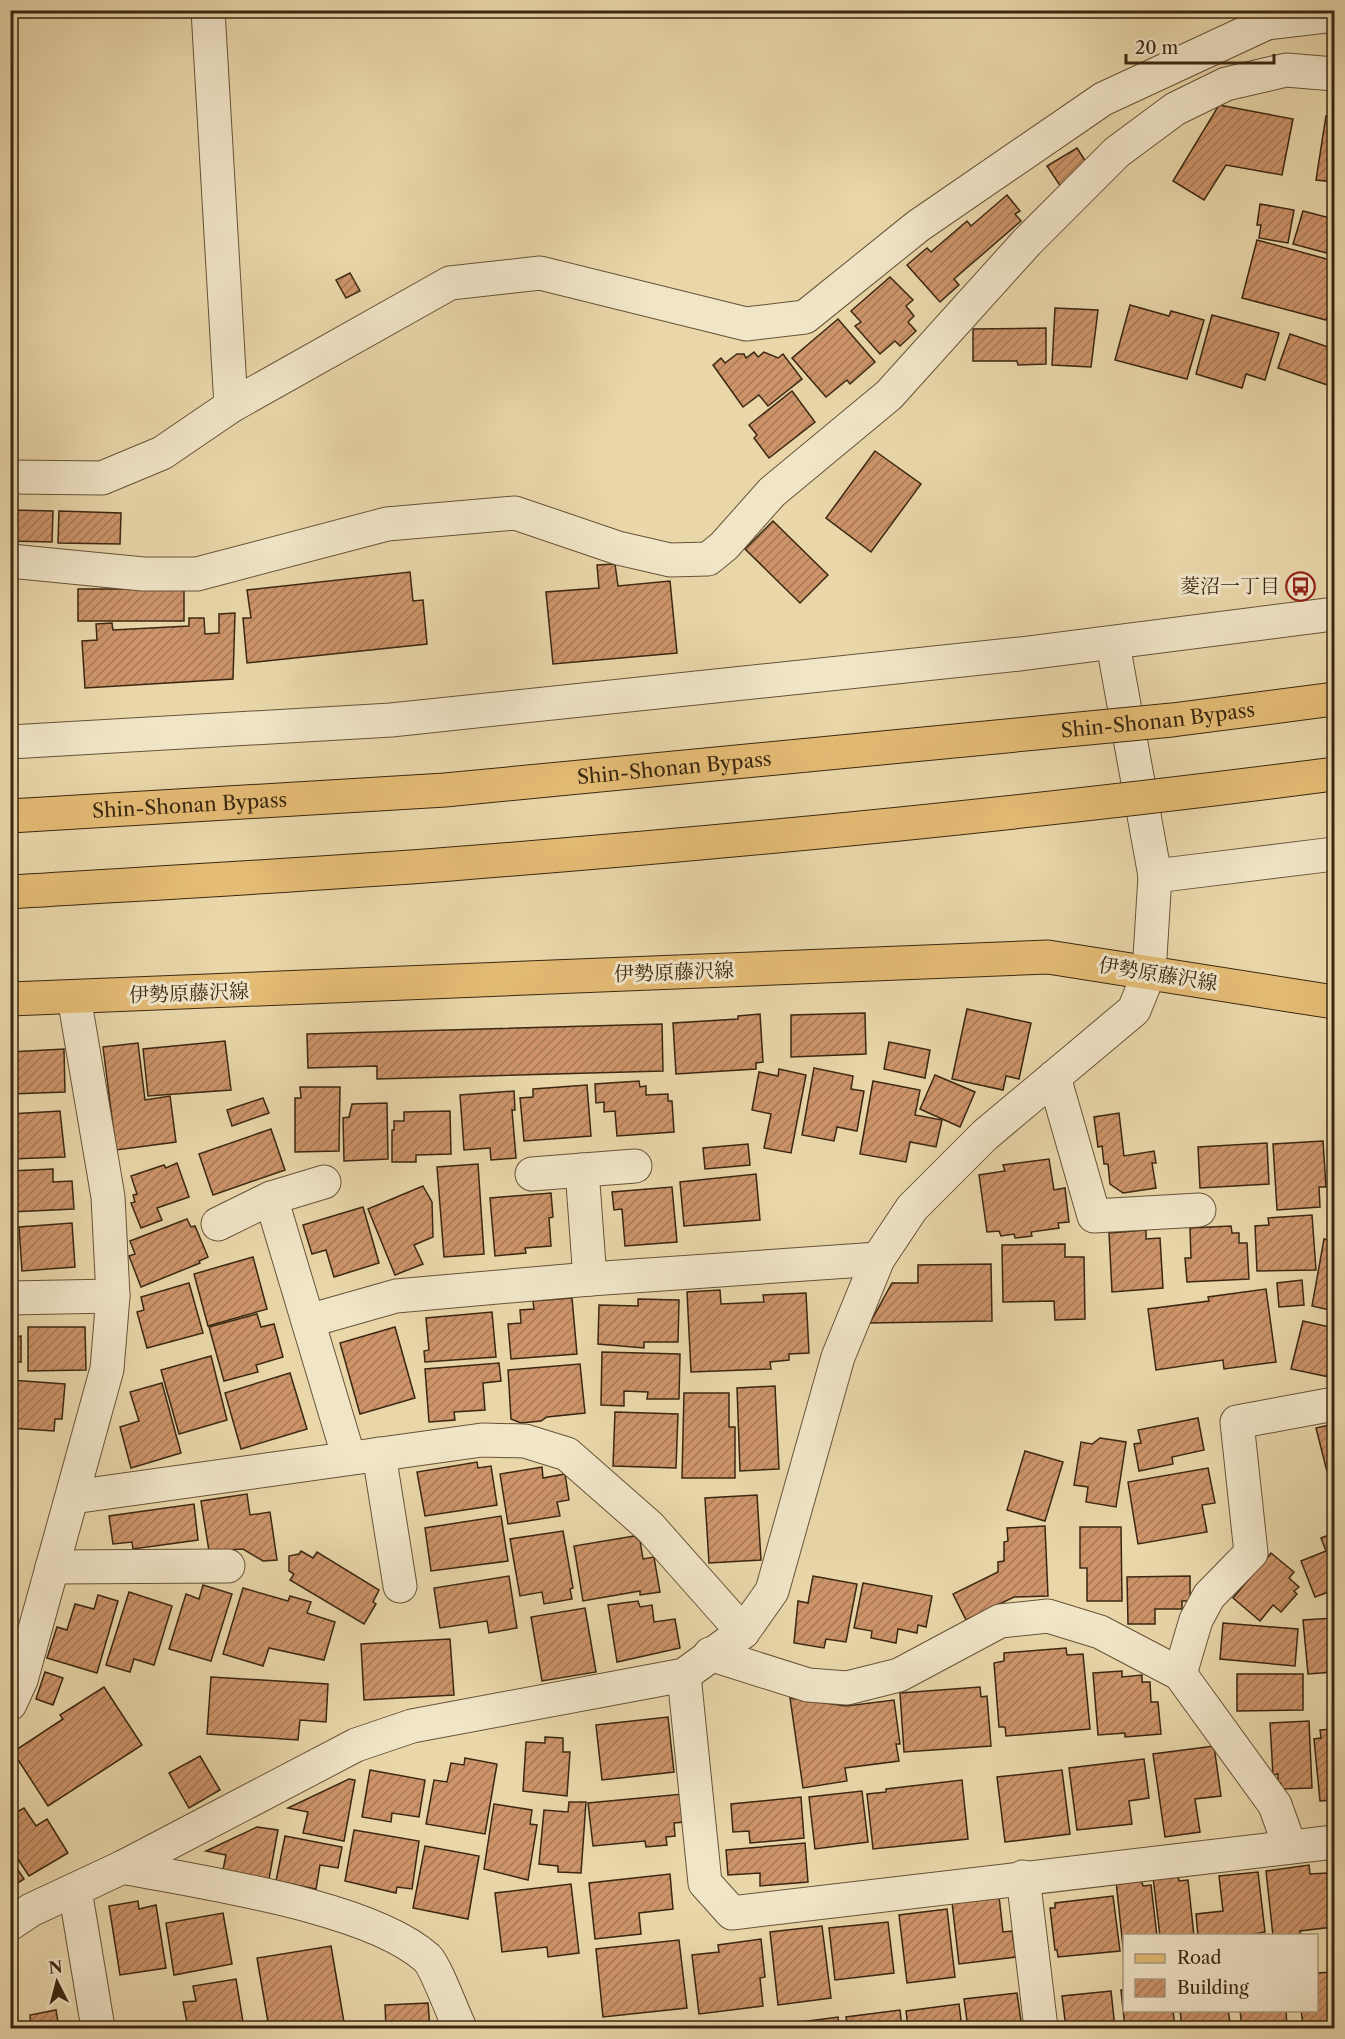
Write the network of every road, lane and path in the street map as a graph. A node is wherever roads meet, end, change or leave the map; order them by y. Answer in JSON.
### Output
{"nodes":[{"id":1,"x":208,"y":10,"type":"edge"},
{"id":2,"x":1335,"y":15,"type":"edge"},
{"id":3,"x":1335,"y":74,"type":"edge"},
{"id":4,"x":231,"y":406,"type":"junction"},
{"id":5,"x":10,"y":477,"type":"edge"},
{"id":6,"x":10,"y":561,"type":"edge"},
{"id":7,"x":1335,"y":614,"type":"edge"},
{"id":8,"x":1113,"y":644,"type":"junction"},
{"id":9,"x":1335,"y":699,"type":"edge"},
{"id":10,"x":10,"y":742,"type":"edge"},
{"id":11,"x":1335,"y":774,"type":"edge"},
{"id":12,"x":10,"y":816,"type":"edge"},
{"id":13,"x":1335,"y":854,"type":"edge"},
{"id":14,"x":1155,"y":876,"type":"junction"},
{"id":15,"x":10,"y":892,"type":"edge"},
{"id":16,"x":1149,"y":973,"type":"junction"},
{"id":17,"x":74,"y":997,"type":"junction"},
{"id":18,"x":10,"y":999,"type":"edge"},
{"id":19,"x":1335,"y":1002,"type":"edge"},
{"id":20,"x":1054,"y":1077,"type":"junction"},
{"id":21,"x":635,"y":1167,"type":"dead end"},
{"id":22,"x":582,"y":1170,"type":"junction"},
{"id":23,"x":532,"y":1174,"type":"dead end"},
{"id":24,"x":324,"y":1182,"type":"dead end"},
{"id":25,"x":271,"y":1198,"type":"junction"},
{"id":26,"x":1199,"y":1210,"type":"dead end"},
{"id":27,"x":218,"y":1224,"type":"dead end"},
{"id":28,"x":878,"y":1259,"type":"junction"},
{"id":29,"x":590,"y":1279,"type":"junction"},
{"id":30,"x":113,"y":1296,"type":"junction"},
{"id":31,"x":10,"y":1298,"type":"edge"},
{"id":32,"x":308,"y":1321,"type":"junction"},
{"id":33,"x":1335,"y":1404,"type":"edge"},
{"id":34,"x":364,"y":1456,"type":"junction"},
{"id":35,"x":73,"y":1497,"type":"junction"},
{"id":36,"x":228,"y":1566,"type":"dead end"},
{"id":37,"x":52,"y":1567,"type":"junction"},
{"id":38,"x":400,"y":1586,"type":"dead end"},
{"id":39,"x":743,"y":1632,"type":"junction"},
{"id":40,"x":710,"y":1654,"type":"junction"},
{"id":41,"x":1180,"y":1674,"type":"junction"},
{"id":42,"x":684,"y":1675,"type":"junction"},
{"id":43,"x":10,"y":1704,"type":"edge"},
{"id":44,"x":1335,"y":1842,"type":"edge"},
{"id":45,"x":1290,"y":1847,"type":"junction"},
{"id":46,"x":123,"y":1867,"type":"junction"},
{"id":47,"x":1023,"y":1877,"type":"junction"},
{"id":48,"x":75,"y":1890,"type":"junction"},
{"id":49,"x":10,"y":1924,"type":"edge"},
{"id":50,"x":98,"y":2028,"type":"edge"},
{"id":51,"x":460,"y":2028,"type":"edge"},
{"id":52,"x":1041,"y":2028,"type":"edge"}],
"edges":[{"from":1,"to":4,"type":"street"},
{"from":2,"to":4,"type":"street"},
{"from":3,"to":6,"type":"street"},
{"from":4,"to":5,"type":"street"},
{"from":7,"to":8,"type":"street"},
{"from":8,"to":10,"type":"street"},
{"from":8,"to":14,"type":"street"},
{"from":9,"to":12,"type":"main road","name":"Shin-Shonan Bypass","bridge":true},
{"from":11,"to":15,"type":"main road","bridge":true},
{"from":13,"to":14,"type":"street"},
{"from":14,"to":16,"type":"street"},
{"from":16,"to":17,"type":"main road","name":"伊勢原藤沢線"},
{"from":16,"to":19,"type":"main road","name":"伊勢原藤沢線"},
{"from":16,"to":20,"type":"street"},
{"from":17,"to":18,"type":"main road","name":"伊勢原藤沢線"},
{"from":17,"to":30,"type":"street"},
{"from":20,"to":26,"type":"street"},
{"from":20,"to":28,"type":"street"},
{"from":21,"to":22,"type":"street"},
{"from":22,"to":23,"type":"street"},
{"from":22,"to":29,"type":"street"},
{"from":24,"to":25,"type":"street"},
{"from":25,"to":27,"type":"street"},
{"from":25,"to":32,"type":"street"},
{"from":28,"to":29,"type":"street"},
{"from":28,"to":39,"type":"street"},
{"from":29,"to":32,"type":"street"},
{"from":30,"to":31,"type":"street"},
{"from":30,"to":35,"type":"street"},
{"from":32,"to":34,"type":"street"},
{"from":33,"to":41,"type":"street"},
{"from":34,"to":35,"type":"street"},
{"from":34,"to":38,"type":"street"},
{"from":34,"to":39,"type":"street"},
{"from":35,"to":37,"type":"street"},
{"from":36,"to":37,"type":"street"},
{"from":37,"to":43,"type":"street"},
{"from":39,"to":40,"type":"street"},
{"from":40,"to":41,"type":"street"},
{"from":40,"to":42,"type":"street"},
{"from":41,"to":45,"type":"street"},
{"from":42,"to":46,"type":"street"},
{"from":42,"to":47,"type":"street"},
{"from":44,"to":45,"type":"street"},
{"from":45,"to":47,"type":"street"},
{"from":46,"to":48,"type":"street"},
{"from":46,"to":51,"type":"street"},
{"from":47,"to":52,"type":"street"},
{"from":48,"to":49,"type":"street"},
{"from":48,"to":50,"type":"street"}]}
